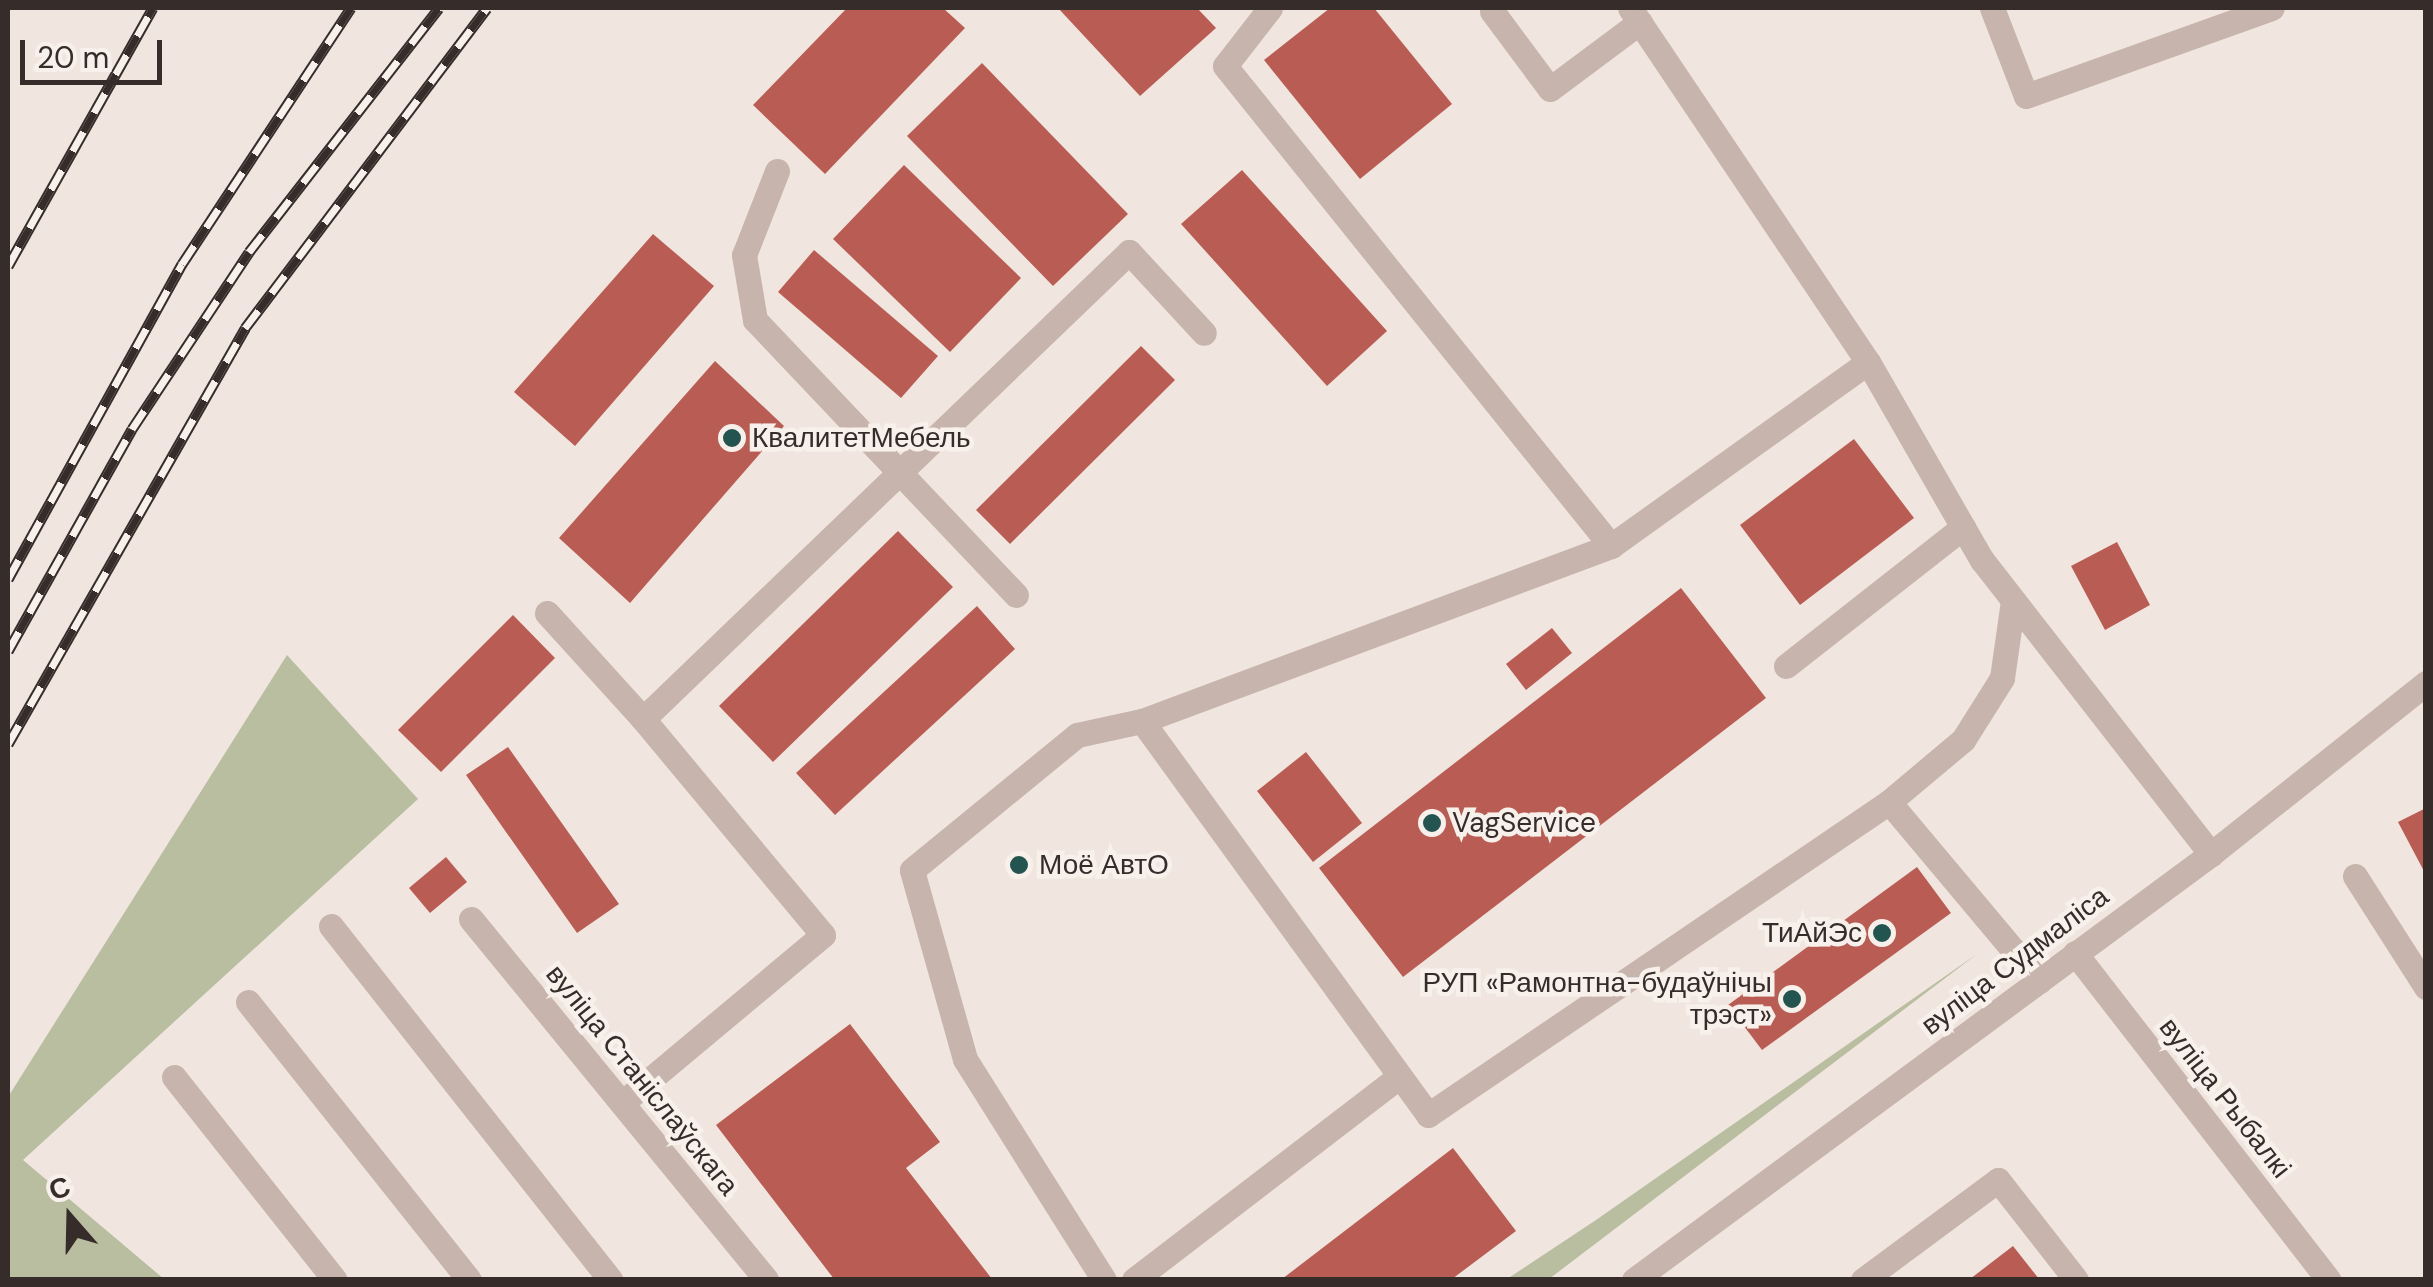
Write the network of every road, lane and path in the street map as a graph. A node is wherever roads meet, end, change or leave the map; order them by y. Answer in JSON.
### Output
{"nodes":[{"id":1,"x":1270,"y":8,"type":"edge"},
{"id":2,"x":1992,"y":8,"type":"edge"},
{"id":3,"x":2272,"y":8,"type":"edge"},
{"id":4,"x":1492,"y":11,"type":"dead end"},
{"id":5,"x":1635,"y":15,"type":"edge"},
{"id":6,"x":777,"y":172,"type":"dead end"},
{"id":7,"x":1204,"y":333,"type":"dead end"},
{"id":8,"x":1868,"y":362,"type":"junction"},
{"id":9,"x":901,"y":472,"type":"junction"},
{"id":10,"x":1963,"y":526,"type":"junction"},
{"id":11,"x":1611,"y":546,"type":"junction"},
{"id":12,"x":1016,"y":596,"type":"dead end"},
{"id":13,"x":2014,"y":601,"type":"junction"},
{"id":14,"x":547,"y":613,"type":"dead end"},
{"id":15,"x":1786,"y":666,"type":"dead end"},
{"id":16,"x":2426,"y":683,"type":"edge"},
{"id":17,"x":643,"y":719,"type":"junction"},
{"id":18,"x":1142,"y":721,"type":"junction"},
{"id":19,"x":1890,"y":802,"type":"junction"},
{"id":20,"x":2210,"y":854,"type":"junction"},
{"id":21,"x":2355,"y":876,"type":"dead end"},
{"id":22,"x":472,"y":919,"type":"dead end"},
{"id":23,"x":331,"y":926,"type":"dead end"},
{"id":24,"x":2075,"y":954,"type":"junction"},
{"id":25,"x":2039,"y":981,"type":"junction"},
{"id":26,"x":2426,"y":988,"type":"edge"},
{"id":27,"x":248,"y":1002,"type":"dead end"},
{"id":28,"x":174,"y":1077,"type":"dead end"},
{"id":29,"x":1397,"y":1078,"type":"junction"},
{"id":30,"x":622,"y":1103,"type":"junction"},
{"id":31,"x":335,"y":1280,"type":"edge"},
{"id":32,"x":468,"y":1280,"type":"edge"},
{"id":33,"x":611,"y":1280,"type":"edge"},
{"id":34,"x":766,"y":1280,"type":"edge"},
{"id":35,"x":1104,"y":1280,"type":"edge"},
{"id":36,"x":1134,"y":1280,"type":"edge"},
{"id":37,"x":1634,"y":1280,"type":"edge"},
{"id":38,"x":1863,"y":1280,"type":"edge"},
{"id":39,"x":2076,"y":1280,"type":"edge"},
{"id":40,"x":2329,"y":1280,"type":"edge"}],
"edges":[{"from":1,"to":11,"type":"street"},
{"from":2,"to":3,"type":"street"},
{"from":4,"to":5,"type":"street"},
{"from":5,"to":8,"type":"street"},
{"from":6,"to":9,"type":"street"},
{"from":7,"to":9,"type":"street"},
{"from":8,"to":10,"type":"street"},
{"from":8,"to":11,"type":"street"},
{"from":9,"to":12,"type":"street"},
{"from":9,"to":17,"type":"street"},
{"from":10,"to":13,"type":"street"},
{"from":10,"to":15,"type":"street"},
{"from":11,"to":18,"type":"street"},
{"from":13,"to":19,"type":"street"},
{"from":13,"to":20,"type":"street"},
{"from":14,"to":17,"type":"street"},
{"from":16,"to":20,"type":"street","name":"вуліца Судмаліса"},
{"from":17,"to":30,"type":"street"},
{"from":18,"to":29,"type":"street"},
{"from":18,"to":35,"type":"street"},
{"from":19,"to":25,"type":"street"},
{"from":19,"to":29,"type":"street"},
{"from":20,"to":24,"type":"street","name":"вуліца Судмаліса"},
{"from":21,"to":26,"type":"street"},
{"from":22,"to":30,"type":"street","name":"вуліца Станіслаўскага"},
{"from":23,"to":33,"type":"street"},
{"from":24,"to":25,"type":"street","name":"вуліца Судмаліса"},
{"from":24,"to":40,"type":"street","name":"вуліца Рыбалкі"},
{"from":25,"to":37,"type":"street","name":"вуліца Судмаліса"},
{"from":27,"to":32,"type":"street"},
{"from":28,"to":31,"type":"street"},
{"from":29,"to":36,"type":"street"},
{"from":30,"to":34,"type":"street","name":"вуліца Станіслаўскага"},
{"from":38,"to":39,"type":"street"}]}
